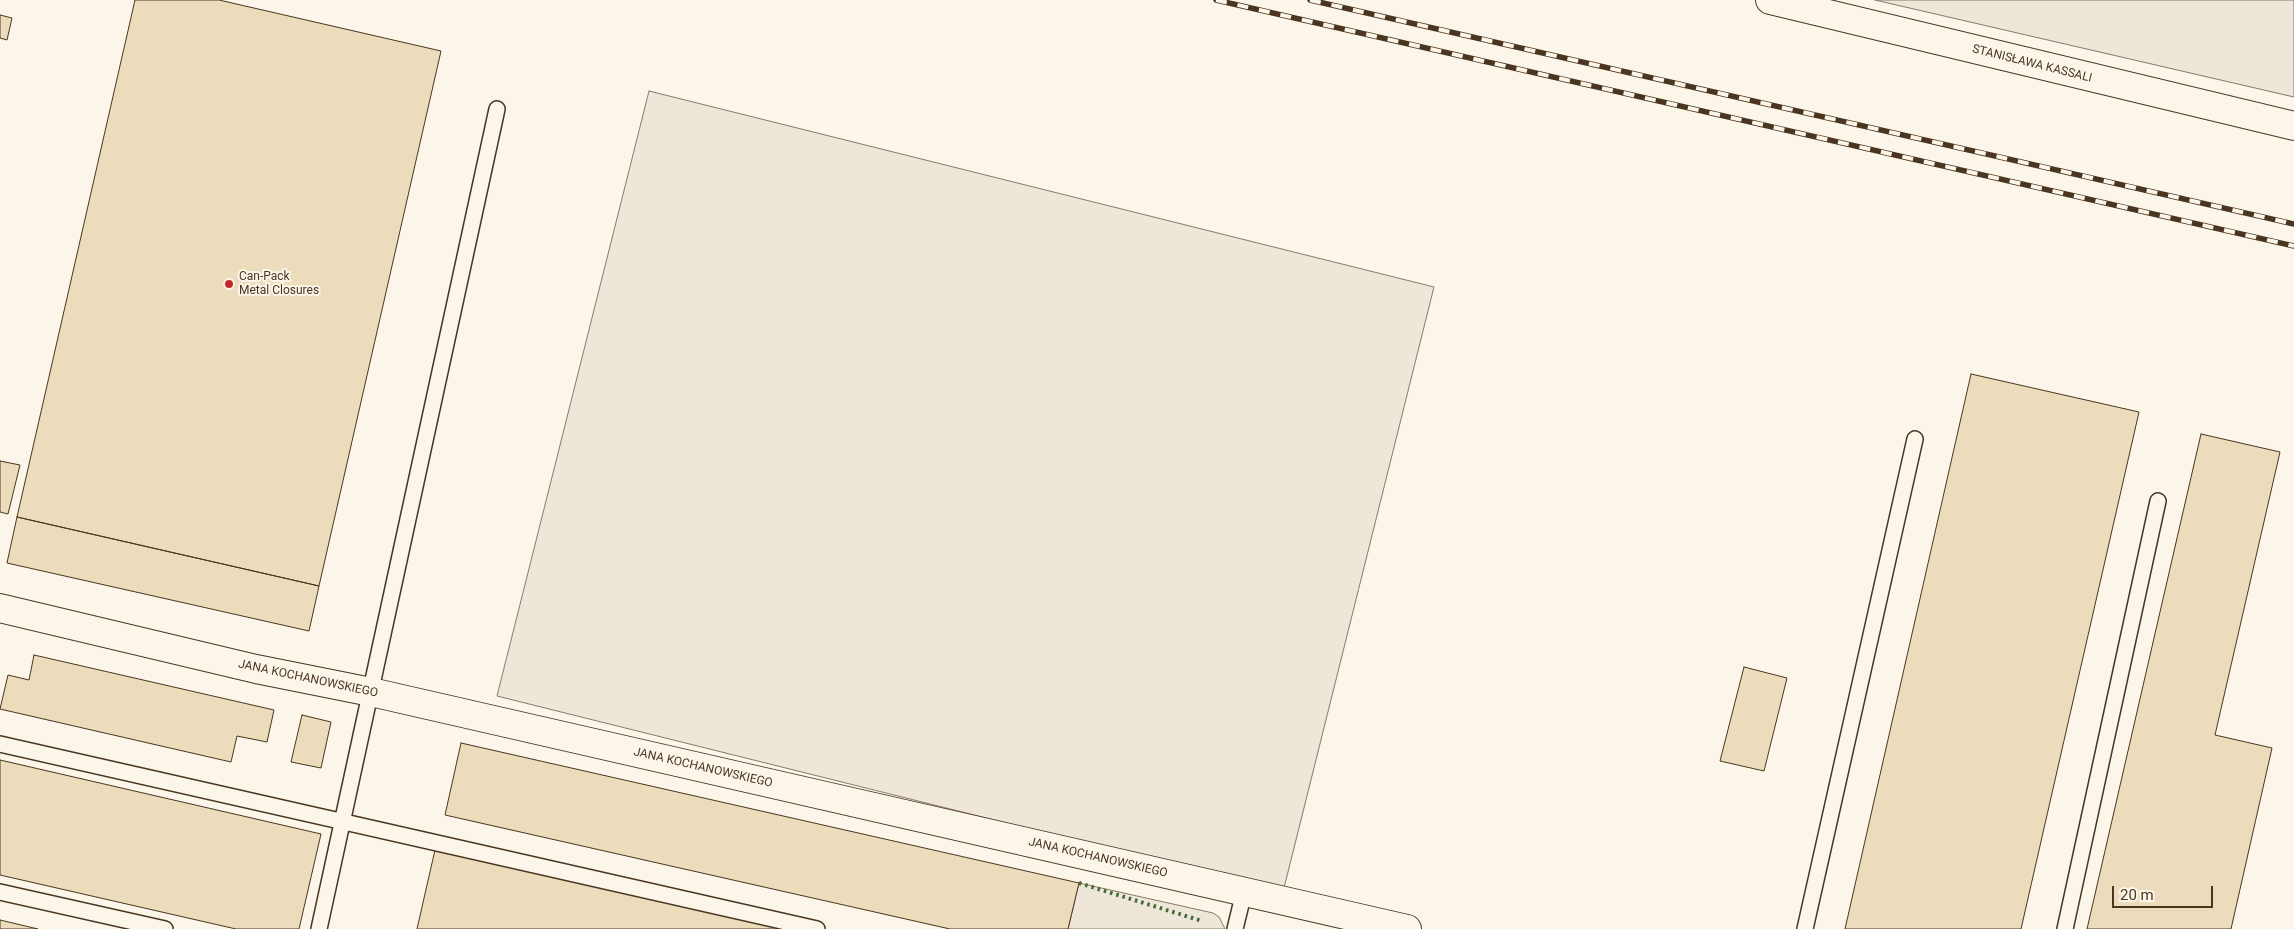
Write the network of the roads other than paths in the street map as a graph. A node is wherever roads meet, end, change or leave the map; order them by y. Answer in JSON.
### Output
{"nodes":[{"id":1,"x":1770,"y":0,"type":"edge"},
{"id":2,"x":497,"y":108,"type":"dead end"},
{"id":3,"x":2294,"y":126,"type":"edge"},
{"id":4,"x":1915,"y":439,"type":"dead end"},
{"id":5,"x":2158,"y":501,"type":"dead end"},
{"id":6,"x":0,"y":608,"type":"edge"},
{"id":7,"x":371,"y":692,"type":"junction"},
{"id":8,"x":0,"y":744,"type":"edge"},
{"id":9,"x":343,"y":820,"type":"junction"},
{"id":10,"x":0,"y":892,"type":"edge"},
{"id":11,"x":1244,"y":892,"type":"junction"},
{"id":12,"x":164,"y":929,"type":"edge"},
{"id":13,"x":319,"y":929,"type":"edge"},
{"id":14,"x":817,"y":929,"type":"edge"},
{"id":15,"x":1235,"y":929,"type":"edge"},
{"id":16,"x":1407,"y":929,"type":"edge"},
{"id":17,"x":1805,"y":929,"type":"edge"},
{"id":18,"x":2065,"y":929,"type":"edge"}],
"edges":[{"from":1,"to":3,"type":"street","name":"STANISŁAWA KASSALI"},
{"from":2,"to":7,"type":"lane"},
{"from":4,"to":17,"type":"lane"},
{"from":5,"to":18,"type":"lane"},
{"from":6,"to":7,"type":"street","name":"JANA KOCHANOWSKIEGO"},
{"from":7,"to":9,"type":"lane"},
{"from":7,"to":11,"type":"street","name":"JANA KOCHANOWSKIEGO"},
{"from":8,"to":9,"type":"lane"},
{"from":9,"to":13,"type":"lane"},
{"from":9,"to":14,"type":"lane"},
{"from":10,"to":12,"type":"lane"},
{"from":11,"to":15,"type":"lane"},
{"from":11,"to":16,"type":"street","name":"JANA KOCHANOWSKIEGO"}]}
